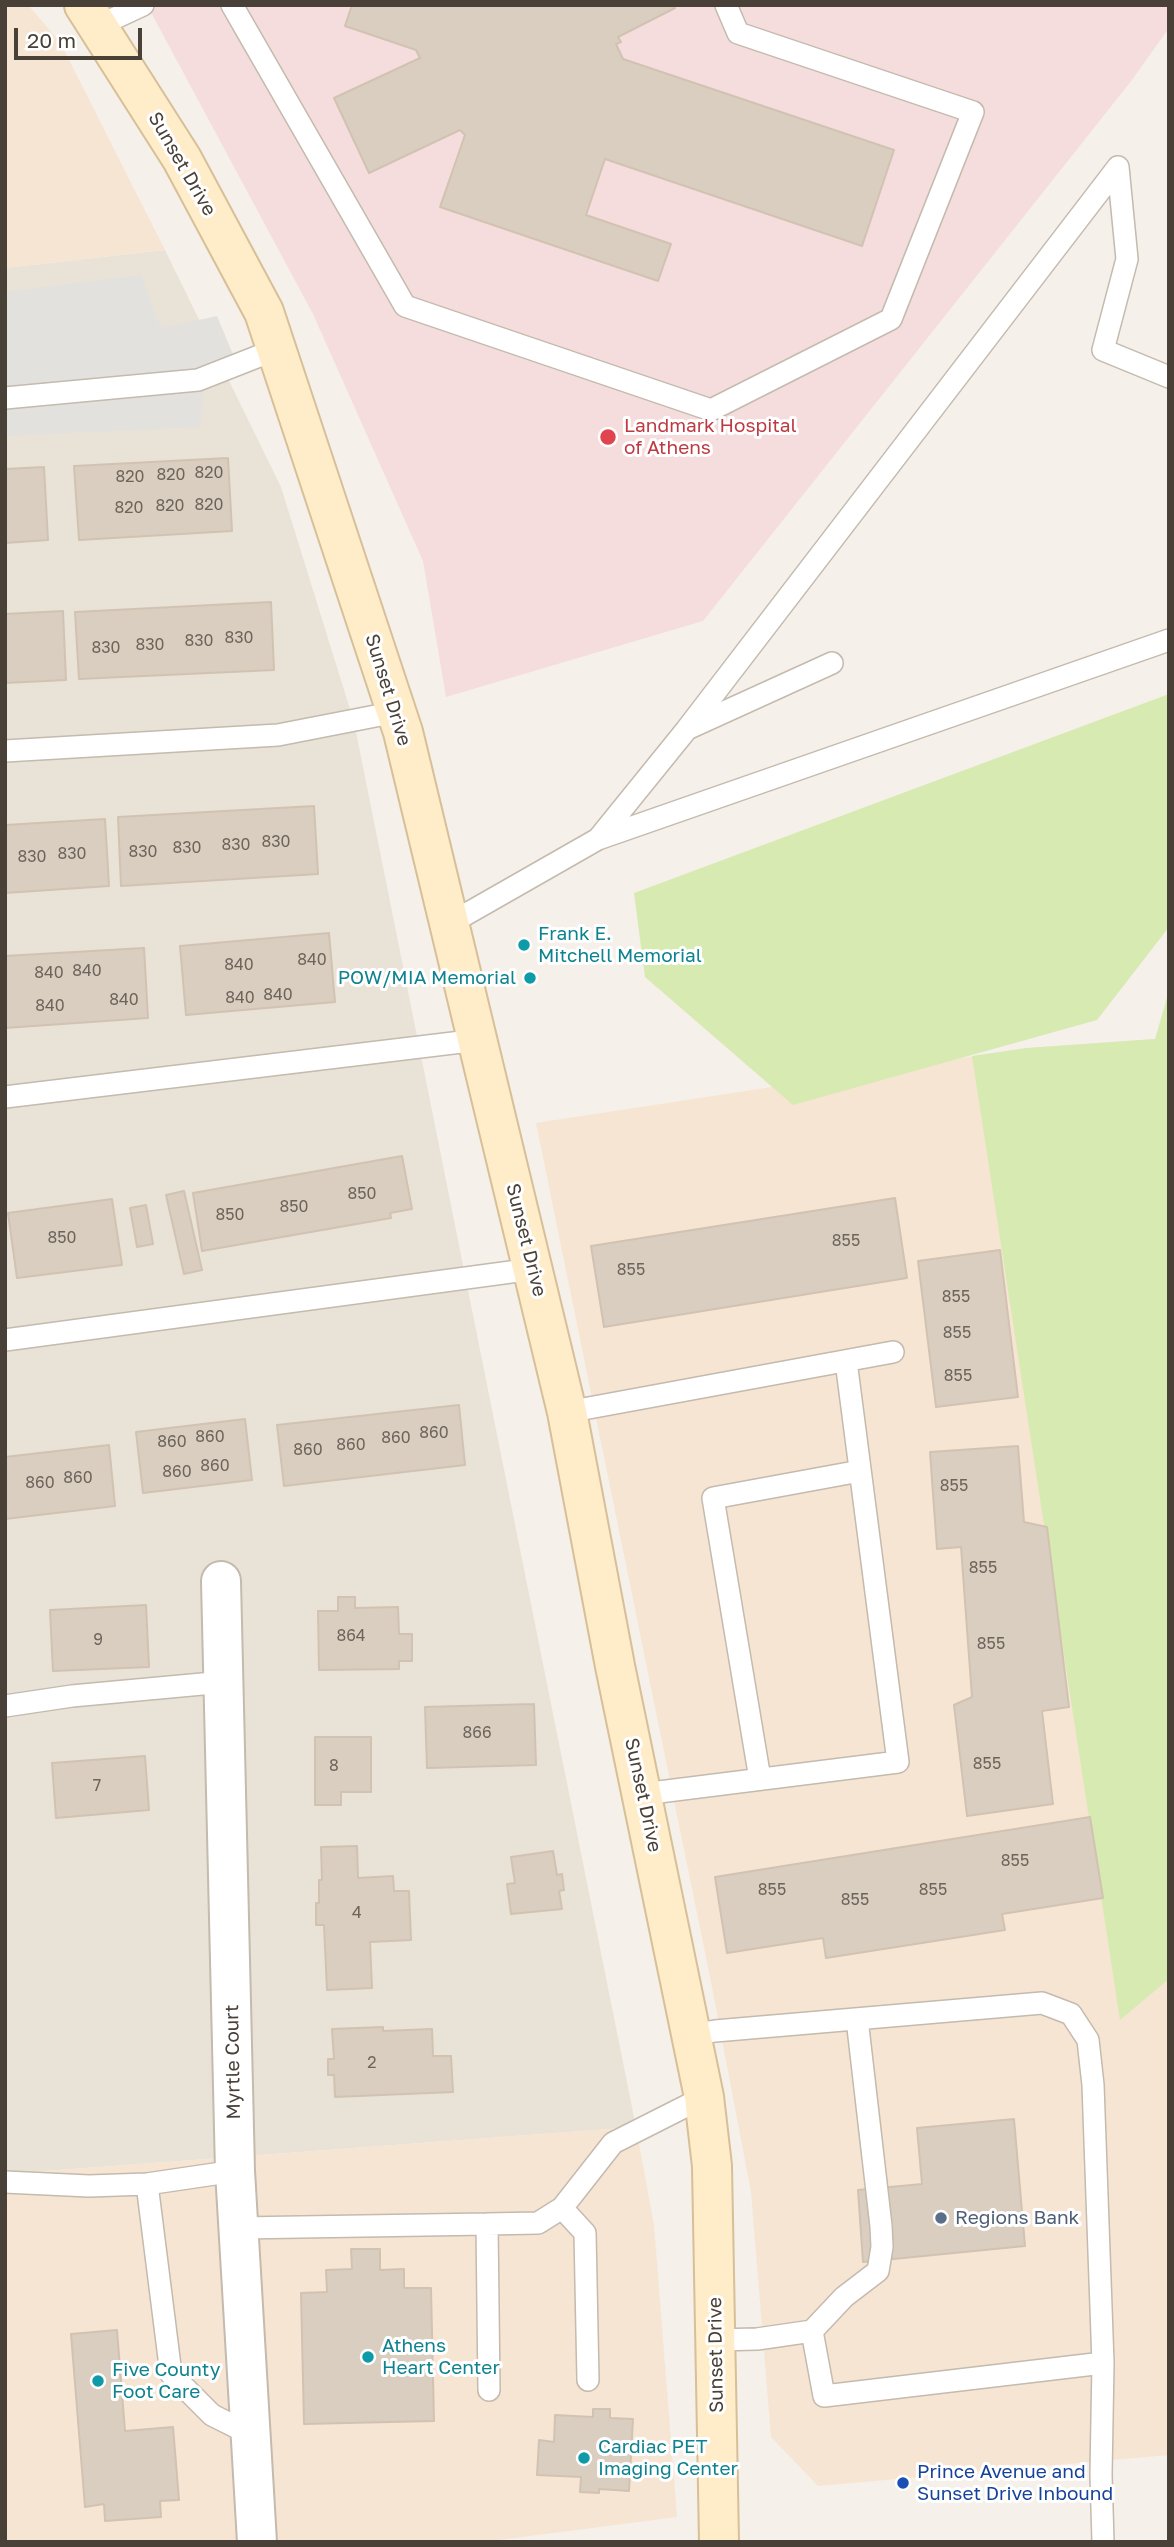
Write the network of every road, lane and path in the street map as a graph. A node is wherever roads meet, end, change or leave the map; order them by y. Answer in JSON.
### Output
{"nodes":[{"id":1,"x":143,"y":5,"type":"edge"},
{"id":2,"x":232,"y":5,"type":"edge"},
{"id":3,"x":726,"y":5,"type":"edge"},
{"id":4,"x":91,"y":16,"type":"edge"},
{"id":5,"x":277,"y":349,"type":"junction"},
{"id":6,"x":1169,"y":377,"type":"edge"},
{"id":7,"x":5,"y":398,"type":"edge"},
{"id":8,"x":1169,"y":640,"type":"edge"},
{"id":9,"x":832,"y":663,"type":"dead end"},
{"id":10,"x":396,"y":712,"type":"junction"},
{"id":11,"x":687,"y":729,"type":"junction"},
{"id":12,"x":5,"y":751,"type":"edge"},
{"id":13,"x":598,"y":839,"type":"junction"},
{"id":14,"x":449,"y":924,"type":"junction"},
{"id":15,"x":478,"y":1040,"type":"junction"},
{"id":16,"x":5,"y":1097,"type":"edge"},
{"id":17,"x":533,"y":1269,"type":"junction"},
{"id":18,"x":5,"y":1340,"type":"edge"},
{"id":19,"x":893,"y":1352,"type":"dead end"},
{"id":20,"x":846,"y":1361,"type":"junction"},
{"id":21,"x":567,"y":1412,"type":"junction"},
{"id":22,"x":860,"y":1471,"type":"junction"},
{"id":23,"x":221,"y":1581,"type":"dead end"},
{"id":24,"x":224,"y":1682,"type":"junction"},
{"id":25,"x":5,"y":1706,"type":"edge"},
{"id":26,"x":761,"y":1779,"type":"junction"},
{"id":27,"x":643,"y":1794,"type":"junction"},
{"id":28,"x":857,"y":2019,"type":"junction"},
{"id":29,"x":692,"y":2035,"type":"junction"},
{"id":30,"x":704,"y":2097,"type":"junction"},
{"id":31,"x":235,"y":2171,"type":"junction"},
{"id":32,"x":5,"y":2182,"type":"edge"},
{"id":33,"x":147,"y":2184,"type":"junction"},
{"id":34,"x":562,"y":2208,"type":"junction"},
{"id":35,"x":487,"y":2224,"type":"junction"},
{"id":36,"x":239,"y":2228,"type":"junction"},
{"id":37,"x":812,"y":2331,"type":"junction"},
{"id":38,"x":715,"y":2340,"type":"junction"},
{"id":39,"x":1103,"y":2363,"type":"junction"},
{"id":40,"x":588,"y":2380,"type":"dead end"},
{"id":41,"x":489,"y":2390,"type":"dead end"},
{"id":42,"x":250,"y":2434,"type":"junction"},
{"id":43,"x":257,"y":2542,"type":"edge"},
{"id":44,"x":719,"y":2542,"type":"edge"},
{"id":45,"x":1102,"y":2542,"type":"edge"}],
"edges":[{"from":1,"to":4,"type":"lane"},
{"from":2,"to":3,"type":"lane"},
{"from":4,"to":5,"type":"street","name":"Sunset Drive"},
{"from":5,"to":7,"type":"lane"},
{"from":5,"to":10,"type":"street","name":"Sunset Drive"},
{"from":6,"to":11,"type":"lane"},
{"from":8,"to":13,"type":"lane"},
{"from":9,"to":11,"type":"lane"},
{"from":10,"to":12,"type":"lane"},
{"from":10,"to":14,"type":"street","name":"Sunset Drive"},
{"from":11,"to":13,"type":"lane"},
{"from":13,"to":14,"type":"lane"},
{"from":14,"to":15,"type":"street","name":"Sunset Drive"},
{"from":15,"to":16,"type":"lane"},
{"from":15,"to":17,"type":"street","name":"Sunset Drive"},
{"from":17,"to":18,"type":"lane"},
{"from":17,"to":21,"type":"street","name":"Sunset Drive"},
{"from":19,"to":20,"type":"lane"},
{"from":20,"to":21,"type":"lane"},
{"from":20,"to":22,"type":"lane"},
{"from":21,"to":27,"type":"street","name":"Sunset Drive"},
{"from":22,"to":26,"type":"lane"},
{"from":22,"to":26,"type":"lane"},
{"from":23,"to":24,"type":"street","name":"Myrtle Court"},
{"from":24,"to":25,"type":"lane"},
{"from":24,"to":31,"type":"street","name":"Myrtle Court"},
{"from":26,"to":27,"type":"lane"},
{"from":27,"to":29,"type":"street","name":"Sunset Drive"},
{"from":28,"to":29,"type":"lane"},
{"from":28,"to":37,"type":"lane"},
{"from":28,"to":39,"type":"lane"},
{"from":29,"to":30,"type":"street","name":"Sunset Drive"},
{"from":30,"to":34,"type":"lane"},
{"from":30,"to":38,"type":"street","name":"Sunset Drive"},
{"from":31,"to":33,"type":"lane"},
{"from":31,"to":36,"type":"street","name":"Myrtle Court"},
{"from":32,"to":33,"type":"lane"},
{"from":33,"to":42,"type":"lane"},
{"from":34,"to":35,"type":"lane"},
{"from":34,"to":40,"type":"lane"},
{"from":35,"to":36,"type":"lane"},
{"from":35,"to":41,"type":"lane"},
{"from":36,"to":42,"type":"street","name":"Myrtle Court"},
{"from":37,"to":38,"type":"lane"},
{"from":37,"to":39,"type":"lane"},
{"from":38,"to":44,"type":"street","name":"Sunset Drive"},
{"from":39,"to":45,"type":"lane"},
{"from":42,"to":43,"type":"street","name":"Myrtle Court"}]}
